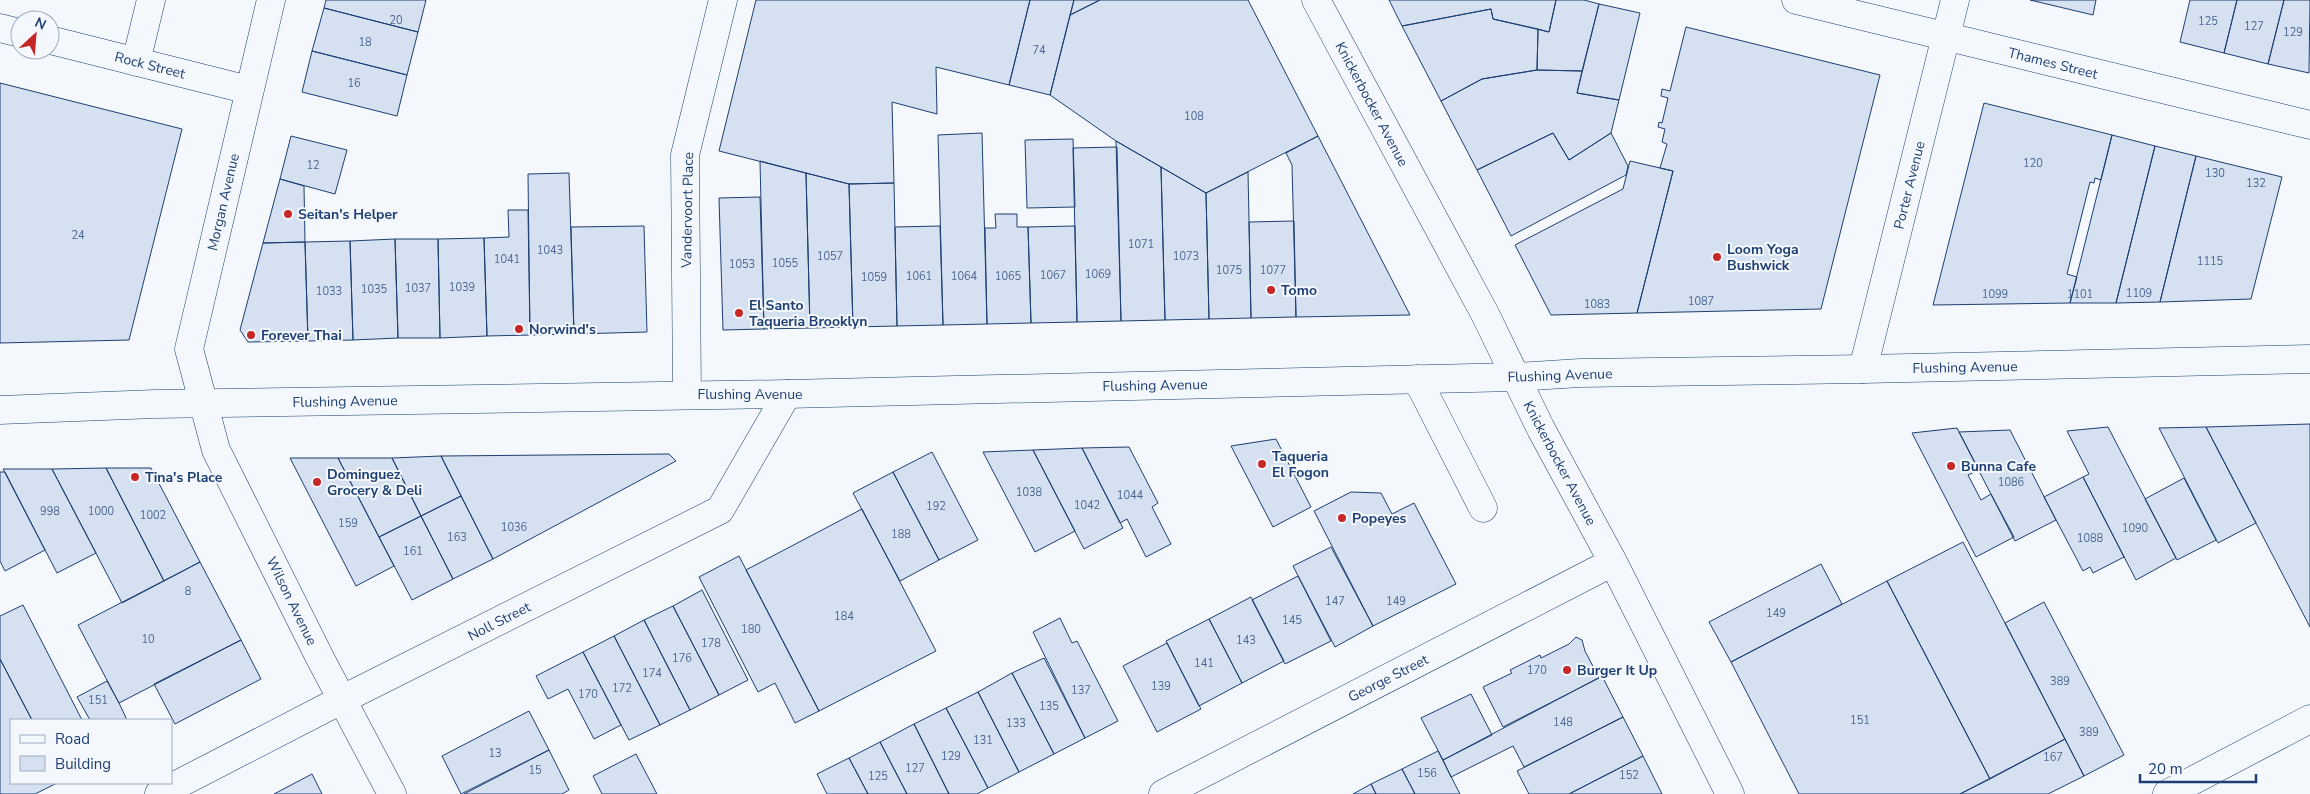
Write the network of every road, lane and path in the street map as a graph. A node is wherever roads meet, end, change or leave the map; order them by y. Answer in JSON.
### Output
{"nodes":[{"id":1,"x":151,"y":0,"type":"edge"},
{"id":2,"x":271,"y":0,"type":"edge"},
{"id":3,"x":724,"y":0,"type":"edge"},
{"id":4,"x":1316,"y":0,"type":"edge"},
{"id":5,"x":1796,"y":0,"type":"edge"},
{"id":6,"x":1955,"y":0,"type":"edge"},
{"id":7,"x":1946,"y":37,"type":"junction"},
{"id":8,"x":60,"y":43,"type":"edge"},
{"id":9,"x":136,"y":62,"type":"junction"},
{"id":10,"x":249,"y":90,"type":"junction"},
{"id":11,"x":2310,"y":125,"type":"edge"},
{"id":12,"x":2310,"y":358,"type":"edge"},
{"id":13,"x":1863,"y":369,"type":"junction"},
{"id":14,"x":1515,"y":377,"type":"junction"},
{"id":15,"x":1417,"y":379,"type":"junction"},
{"id":16,"x":687,"y":394,"type":"junction"},
{"id":17,"x":787,"y":394,"type":"junction"},
{"id":18,"x":204,"y":403,"type":"junction"},
{"id":19,"x":0,"y":410,"type":"edge"},
{"id":20,"x":1483,"y":508,"type":"dead end"},
{"id":21,"x":1613,"y":562,"type":"junction"},
{"id":22,"x":343,"y":699,"type":"junction"},
{"id":23,"x":2310,"y":719,"type":"edge"},
{"id":24,"x":159,"y":794,"type":"edge"},
{"id":25,"x":392,"y":794,"type":"edge"},
{"id":26,"x":1163,"y":794,"type":"edge"},
{"id":27,"x":1730,"y":794,"type":"edge"},
{"id":28,"x":2167,"y":794,"type":"edge"}],
"edges":[{"from":1,"to":9,"type":"street"},
{"from":2,"to":10,"type":"street","name":"Morgan Avenue"},
{"from":3,"to":16,"type":"street","name":"Vandervoort Place"},
{"from":4,"to":14,"type":"street","name":"Knickerbocker Avenue"},
{"from":5,"to":7,"type":"street","name":"Thames Street"},
{"from":6,"to":7,"type":"street","name":"Porter Avenue"},
{"from":7,"to":11,"type":"street","name":"Thames Street"},
{"from":7,"to":13,"type":"street","name":"Porter Avenue"},
{"from":8,"to":9,"type":"street","name":"Rock Street"},
{"from":9,"to":10,"type":"street","name":"Rock Street"},
{"from":10,"to":18,"type":"street","name":"Morgan Avenue"},
{"from":12,"to":13,"type":"street","name":"Flushing Avenue"},
{"from":13,"to":14,"type":"street","name":"Flushing Avenue"},
{"from":14,"to":15,"type":"street","name":"Flushing Avenue"},
{"from":14,"to":21,"type":"street","name":"Knickerbocker Avenue"},
{"from":15,"to":17,"type":"street","name":"Flushing Avenue"},
{"from":15,"to":20,"type":"street"},
{"from":16,"to":17,"type":"street","name":"Flushing Avenue"},
{"from":16,"to":18,"type":"street","name":"Flushing Avenue"},
{"from":17,"to":22,"type":"street","name":"Noll Street"},
{"from":18,"to":19,"type":"street","name":"Flushing Avenue"},
{"from":18,"to":22,"type":"street","name":"Wilson Avenue"},
{"from":21,"to":26,"type":"street","name":"George Street"},
{"from":21,"to":27,"type":"street","name":"Knickerbocker Avenue"},
{"from":22,"to":24,"type":"street","name":"Noll Street"},
{"from":22,"to":25,"type":"street","name":"Wilson Avenue"},
{"from":23,"to":28,"type":"street"}]}
